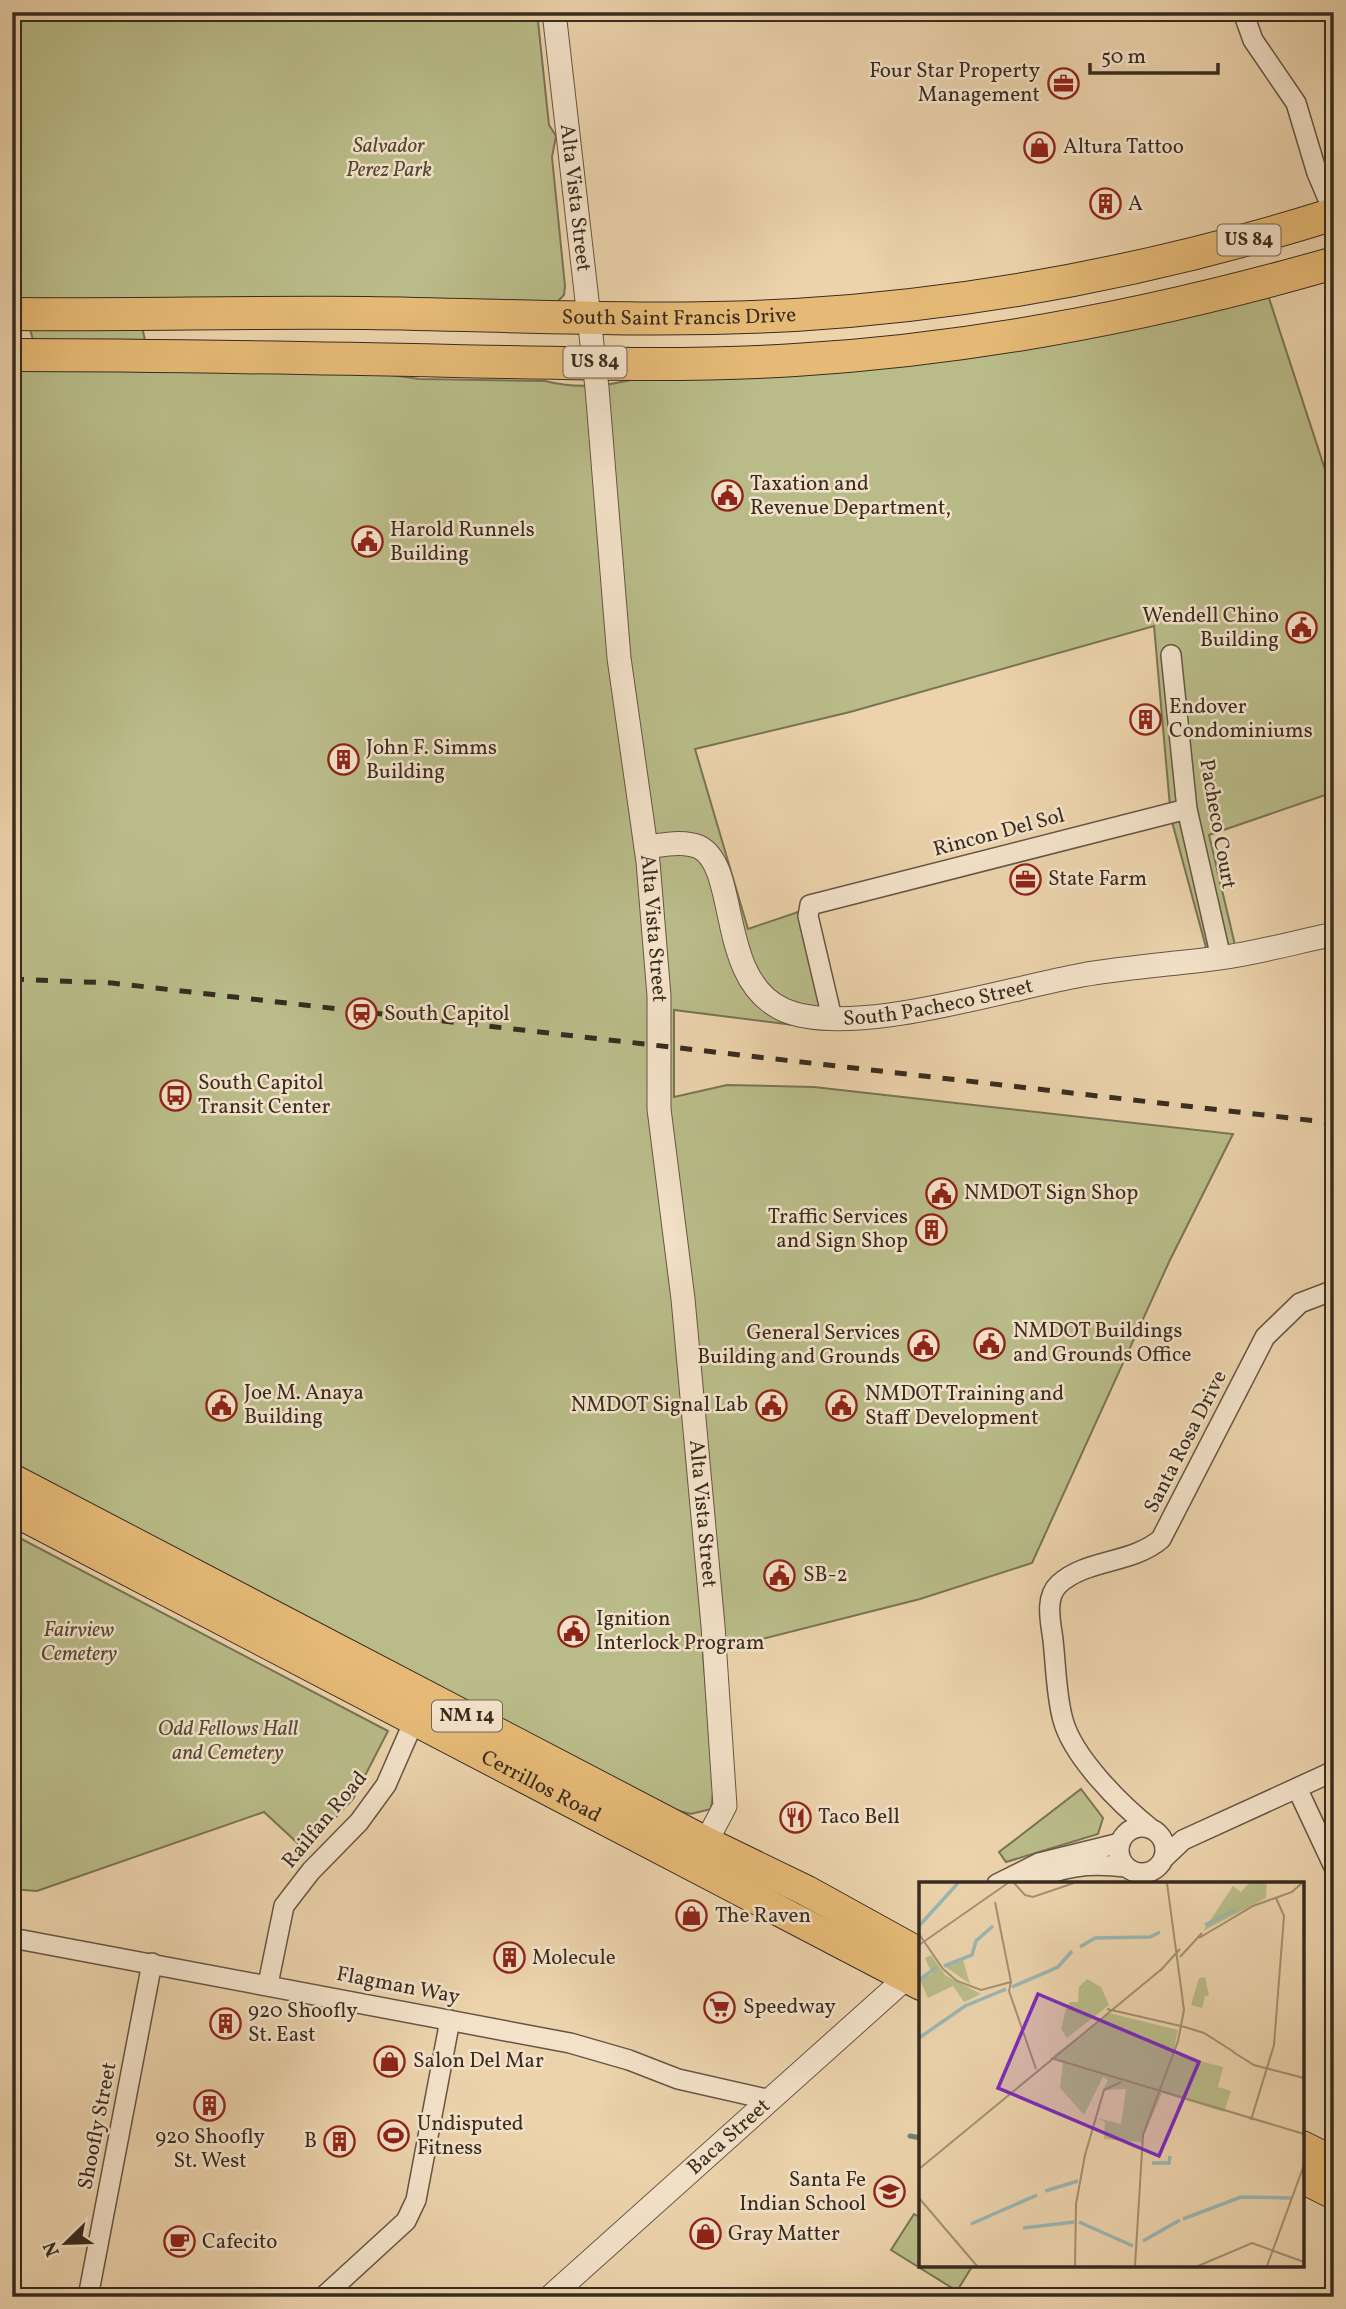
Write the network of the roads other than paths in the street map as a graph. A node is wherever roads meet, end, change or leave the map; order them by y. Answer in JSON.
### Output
{"nodes":[{"id":1,"x":554,"y":12,"type":"edge"},
{"id":2,"x":1244,"y":12,"type":"edge"},
{"id":3,"x":1334,"y":214,"type":"edge"},
{"id":4,"x":1334,"y":263,"type":"edge"},
{"id":5,"x":12,"y":314,"type":"edge"},
{"id":6,"x":589,"y":318,"type":"junction"},
{"id":7,"x":12,"y":355,"type":"edge"},
{"id":8,"x":593,"y":362,"type":"junction"},
{"id":9,"x":1171,"y":655,"type":"dead end"},
{"id":10,"x":1187,"y":809,"type":"junction"},
{"id":11,"x":646,"y":847,"type":"junction"},
{"id":12,"x":1334,"y":934,"type":"edge"},
{"id":13,"x":1221,"y":958,"type":"junction"},
{"id":14,"x":832,"y":1018,"type":"junction"},
{"id":15,"x":1334,"y":1290,"type":"edge"},
{"id":16,"x":12,"y":1479,"type":"edge"},
{"id":17,"x":12,"y":1510,"type":"edge"},
{"id":18,"x":406,"y":1685,"type":"junction"},
{"id":19,"x":414,"y":1721,"type":"junction"},
{"id":20,"x":1334,"y":1771,"type":"edge"},
{"id":21,"x":1297,"y":1788,"type":"junction"},
{"id":22,"x":1121,"y":1805,"type":"junction"},
{"id":23,"x":1155,"y":1832,"type":"junction"},
{"id":24,"x":1123,"y":1838,"type":"junction"},
{"id":25,"x":1182,"y":1840,"type":"junction"},
{"id":26,"x":706,"y":1842,"type":"junction"},
{"id":27,"x":1334,"y":1867,"type":"edge"},
{"id":28,"x":1158,"y":1870,"type":"edge"},
{"id":29,"x":1132,"y":1874,"type":"edge"},
{"id":30,"x":1002,"y":1882,"type":"edge"},
{"id":31,"x":1033,"y":1882,"type":"edge"},
{"id":32,"x":12,"y":1938,"type":"edge"},
{"id":33,"x":152,"y":1963,"type":"junction"},
{"id":34,"x":918,"y":1969,"type":"edge"},
{"id":35,"x":268,"y":1984,"type":"junction"},
{"id":36,"x":450,"y":2020,"type":"junction"},
{"id":37,"x":771,"y":2100,"type":"junction"},
{"id":38,"x":1304,"y":2147,"type":"edge"},
{"id":39,"x":1334,"y":2162,"type":"edge"},
{"id":40,"x":1304,"y":2179,"type":"edge"},
{"id":41,"x":1334,"y":2194,"type":"edge"},
{"id":42,"x":88,"y":2297,"type":"edge"},
{"id":43,"x":323,"y":2297,"type":"edge"},
{"id":44,"x":550,"y":2297,"type":"edge"}],
"edges":[{"from":1,"to":6,"type":"street","name":"Alta Vista Street"},
{"from":2,"to":3,"type":"street"},
{"from":3,"to":6,"type":"highway","name":"South Saint Francis Drive","number":"US 84"},
{"from":4,"to":8,"type":"highway","number":"US 84"},
{"from":5,"to":6,"type":"highway","name":"South Saint Francis Drive","number":"US 84"},
{"from":6,"to":8,"type":"street","name":"Alta Vista Street"},
{"from":7,"to":8,"type":"highway","number":"US 84"},
{"from":8,"to":11,"type":"street","name":"Alta Vista Street"},
{"from":9,"to":10,"type":"street","name":"Pacheco Court"},
{"from":10,"to":13,"type":"street","name":"Pacheco Court"},
{"from":10,"to":14,"type":"street","name":"Rincon Del Sol"},
{"from":11,"to":14,"type":"street","name":"South Pacheco Street"},
{"from":11,"to":26,"type":"street","name":"Alta Vista Street"},
{"from":12,"to":13,"type":"street","name":"South Pacheco Street"},
{"from":13,"to":14,"type":"street","name":"South Pacheco Street"},
{"from":15,"to":22,"type":"street","name":"Santa Rosa Drive"},
{"from":16,"to":18,"type":"main road","name":"Cerrillos Road","number":"NM 14"},
{"from":17,"to":19,"type":"main road","name":"Cerrillos Road","number":"NM 14"},
{"from":18,"to":19,"type":"street"},
{"from":18,"to":26,"type":"main road","name":"Cerrillos Road","number":"NM 14"},
{"from":19,"to":34,"type":"main road","name":"Cerrillos Road","number":"NM 14"},
{"from":19,"to":35,"type":"street","name":"Railfan Road"},
{"from":20,"to":21,"type":"street"},
{"from":21,"to":25,"type":"street"},
{"from":21,"to":27,"type":"street"},
{"from":22,"to":23,"type":"street"},
{"from":22,"to":24,"type":"street"},
{"from":23,"to":24,"type":"street"},
{"from":23,"to":25,"type":"street"},
{"from":23,"to":28,"type":"street"},
{"from":24,"to":29,"type":"street"},
{"from":24,"to":30,"type":"street"},
{"from":25,"to":28,"type":"street"},
{"from":26,"to":34,"type":"main road","name":"Cerrillos Road","number":"NM 14"},
{"from":28,"to":29,"type":"street"},
{"from":29,"to":31,"type":"street"},
{"from":32,"to":33,"type":"street","name":"Flagman Way"},
{"from":33,"to":35,"type":"street","name":"Flagman Way"},
{"from":33,"to":42,"type":"street","name":"Shoofly Street"},
{"from":34,"to":37,"type":"street","name":"Baca Street"},
{"from":35,"to":36,"type":"street","name":"Flagman Way"},
{"from":36,"to":37,"type":"street","name":"Flagman Way"},
{"from":36,"to":43,"type":"street"},
{"from":37,"to":44,"type":"street","name":"Baca Street"},
{"from":38,"to":39,"type":"main road"},
{"from":40,"to":41,"type":"main road"}]}
